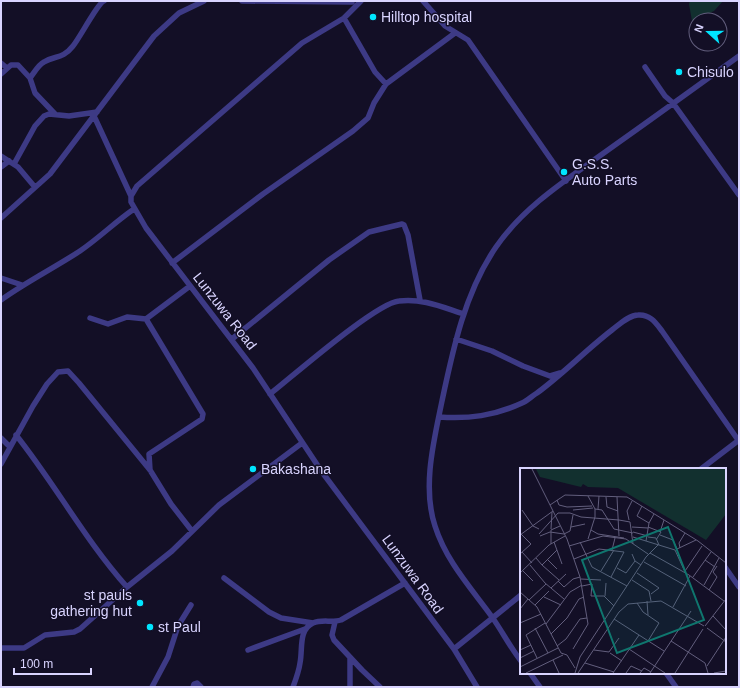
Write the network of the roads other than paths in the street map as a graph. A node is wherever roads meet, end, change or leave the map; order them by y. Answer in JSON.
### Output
{"nodes":[{"id":1,"x":104,"y":1,"type":"edge"},
{"id":2,"x":204,"y":1,"type":"edge"},
{"id":3,"x":242,"y":1,"type":"edge"},
{"id":4,"x":423,"y":1,"type":"edge"},
{"id":5,"x":356,"y":2,"type":"edge"},
{"id":6,"x":344,"y":18,"type":"junction"},
{"id":7,"x":455,"y":33,"type":"junction"},
{"id":8,"x":739,"y":56,"type":"edge"},
{"id":9,"x":1,"y":63,"type":"edge"},
{"id":10,"x":645,"y":67,"type":"dead end"},
{"id":11,"x":8,"y":68,"type":"junction"},
{"id":12,"x":1,"y":74,"type":"edge"},
{"id":13,"x":30,"y":78,"type":"junction"},
{"id":14,"x":386,"y":84,"type":"junction"},
{"id":15,"x":673,"y":103,"type":"junction"},
{"id":16,"x":56,"y":114,"type":"junction"},
{"id":17,"x":96,"y":114,"type":"junction"},
{"id":18,"x":1,"y":156,"type":"edge"},
{"id":19,"x":12,"y":162,"type":"junction"},
{"id":20,"x":1,"y":167,"type":"edge"},
{"id":21,"x":566,"y":180,"type":"junction"},
{"id":22,"x":34,"y":186,"type":"junction"},
{"id":23,"x":739,"y":195,"type":"edge"},
{"id":24,"x":131,"y":196,"type":"junction"},
{"id":25,"x":134,"y":209,"type":"junction"},
{"id":26,"x":1,"y":218,"type":"edge"},
{"id":27,"x":172,"y":263,"type":"junction"},
{"id":28,"x":1,"y":278,"type":"edge"},
{"id":29,"x":22,"y":285,"type":"junction"},
{"id":30,"x":190,"y":286,"type":"junction"},
{"id":31,"x":1,"y":300,"type":"edge"},
{"id":32,"x":420,"y":300,"type":"junction"},
{"id":33,"x":464,"y":314,"type":"junction"},
{"id":34,"x":90,"y":318,"type":"dead end"},
{"id":35,"x":146,"y":319,"type":"junction"},
{"id":36,"x":232,"y":339,"type":"junction"},
{"id":37,"x":456,"y":339,"type":"junction"},
{"id":38,"x":562,"y":373,"type":"junction"},
{"id":39,"x":270,"y":394,"type":"junction"},
{"id":40,"x":438,"y":417,"type":"junction"},
{"id":41,"x":16,"y":435,"type":"junction"},
{"id":42,"x":1,"y":438,"type":"edge"},
{"id":43,"x":739,"y":440,"type":"edge"},
{"id":44,"x":302,"y":443,"type":"junction"},
{"id":45,"x":10,"y":447,"type":"junction"},
{"id":46,"x":1,"y":464,"type":"edge"},
{"id":47,"x":702,"y":468,"type":"edge"},
{"id":48,"x":150,"y":470,"type":"junction"},
{"id":49,"x":192,"y":530,"type":"junction"},
{"id":50,"x":726,"y":568,"type":"edge"},
{"id":51,"x":224,"y":578,"type":"dead end"},
{"id":52,"x":405,"y":583,"type":"junction"},
{"id":53,"x":127,"y":587,"type":"junction"},
{"id":54,"x":739,"y":587,"type":"edge"},
{"id":55,"x":520,"y":596,"type":"edge"},
{"id":56,"x":520,"y":599,"type":"edge"},
{"id":57,"x":191,"y":605,"type":"dead end"},
{"id":58,"x":493,"y":618,"type":"junction"},
{"id":59,"x":335,"y":622,"type":"junction"},
{"id":60,"x":313,"y":623,"type":"junction"},
{"id":61,"x":305,"y":629,"type":"junction"},
{"id":62,"x":1,"y":648,"type":"edge"},
{"id":63,"x":454,"y":649,"type":"junction"},
{"id":64,"x":248,"y":650,"type":"dead end"},
{"id":65,"x":350,"y":658,"type":"junction"},
{"id":66,"x":520,"y":659,"type":"edge"},
{"id":67,"x":531,"y":674,"type":"edge"},
{"id":68,"x":667,"y":674,"type":"edge"},
{"id":69,"x":194,"y":684,"type":"edge"},
{"id":70,"x":152,"y":687,"type":"edge"},
{"id":71,"x":201,"y":687,"type":"edge"},
{"id":72,"x":293,"y":687,"type":"edge"},
{"id":73,"x":350,"y":687,"type":"edge"},
{"id":74,"x":380,"y":687,"type":"edge"},
{"id":75,"x":477,"y":687,"type":"edge"},
{"id":76,"x":540,"y":687,"type":"edge"},
{"id":77,"x":676,"y":687,"type":"edge"}],
"edges":[{"from":1,"to":13,"type":"street"},
{"from":2,"to":17,"type":"street"},
{"from":3,"to":5,"type":"street"},
{"from":4,"to":7,"type":"street"},
{"from":5,"to":6,"type":"street"},
{"from":6,"to":14,"type":"street"},
{"from":6,"to":24,"type":"street"},
{"from":7,"to":14,"type":"street"},
{"from":7,"to":21,"type":"street"},
{"from":8,"to":15,"type":"street"},
{"from":9,"to":11,"type":"street"},
{"from":10,"to":15,"type":"street"},
{"from":11,"to":12,"type":"street"},
{"from":11,"to":13,"type":"street"},
{"from":13,"to":16,"type":"street"},
{"from":14,"to":27,"type":"street"},
{"from":15,"to":21,"type":"street"},
{"from":15,"to":23,"type":"street"},
{"from":16,"to":17,"type":"street"},
{"from":16,"to":19,"type":"street"},
{"from":17,"to":22,"type":"street"},
{"from":17,"to":24,"type":"street","name":"Lunzuwa Road"},
{"from":18,"to":19,"type":"street"},
{"from":19,"to":20,"type":"street"},
{"from":19,"to":22,"type":"street"},
{"from":21,"to":33,"type":"street"},
{"from":22,"to":26,"type":"street"},
{"from":24,"to":25,"type":"street","name":"Lunzuwa Road"},
{"from":25,"to":27,"type":"street","name":"Lunzuwa Road"},
{"from":25,"to":29,"type":"street"},
{"from":27,"to":30,"type":"street","name":"Lunzuwa Road"},
{"from":28,"to":29,"type":"street"},
{"from":29,"to":31,"type":"street"},
{"from":30,"to":35,"type":"street"},
{"from":30,"to":36,"type":"street","name":"Lunzuwa Road"},
{"from":32,"to":33,"type":"street"},
{"from":32,"to":36,"type":"street"},
{"from":32,"to":39,"type":"street"},
{"from":33,"to":37,"type":"street"},
{"from":34,"to":35,"type":"street"},
{"from":35,"to":48,"type":"street"},
{"from":36,"to":39,"type":"street","name":"Lunzuwa Road"},
{"from":37,"to":38,"type":"street"},
{"from":37,"to":40,"type":"street"},
{"from":38,"to":40,"type":"street"},
{"from":38,"to":43,"type":"street"},
{"from":39,"to":44,"type":"street","name":"Lunzuwa Road"},
{"from":40,"to":58,"type":"street"},
{"from":41,"to":45,"type":"street"},
{"from":41,"to":48,"type":"street"},
{"from":41,"to":53,"type":"street"},
{"from":42,"to":45,"type":"street"},
{"from":43,"to":47,"type":"street"},
{"from":44,"to":49,"type":"street"},
{"from":44,"to":52,"type":"street","name":"Lunzuwa Road"},
{"from":45,"to":46,"type":"street"},
{"from":48,"to":49,"type":"street"},
{"from":49,"to":53,"type":"street"},
{"from":50,"to":54,"type":"street"},
{"from":51,"to":60,"type":"street"},
{"from":52,"to":59,"type":"street"},
{"from":52,"to":63,"type":"street","name":"Lunzuwa Road"},
{"from":53,"to":62,"type":"street"},
{"from":55,"to":58,"type":"street"},
{"from":56,"to":58,"type":"street"},
{"from":57,"to":70,"type":"street"},
{"from":58,"to":63,"type":"street"},
{"from":58,"to":66,"type":"street"},
{"from":59,"to":60,"type":"street"},
{"from":59,"to":65,"type":"street"},
{"from":60,"to":61,"type":"street"},
{"from":61,"to":64,"type":"street"},
{"from":61,"to":72,"type":"street"},
{"from":63,"to":75,"type":"street","name":"Lunzuwa Road"},
{"from":65,"to":73,"type":"street"},
{"from":65,"to":74,"type":"street"},
{"from":67,"to":76,"type":"street"},
{"from":68,"to":77,"type":"street"},
{"from":69,"to":71,"type":"street"}]}
